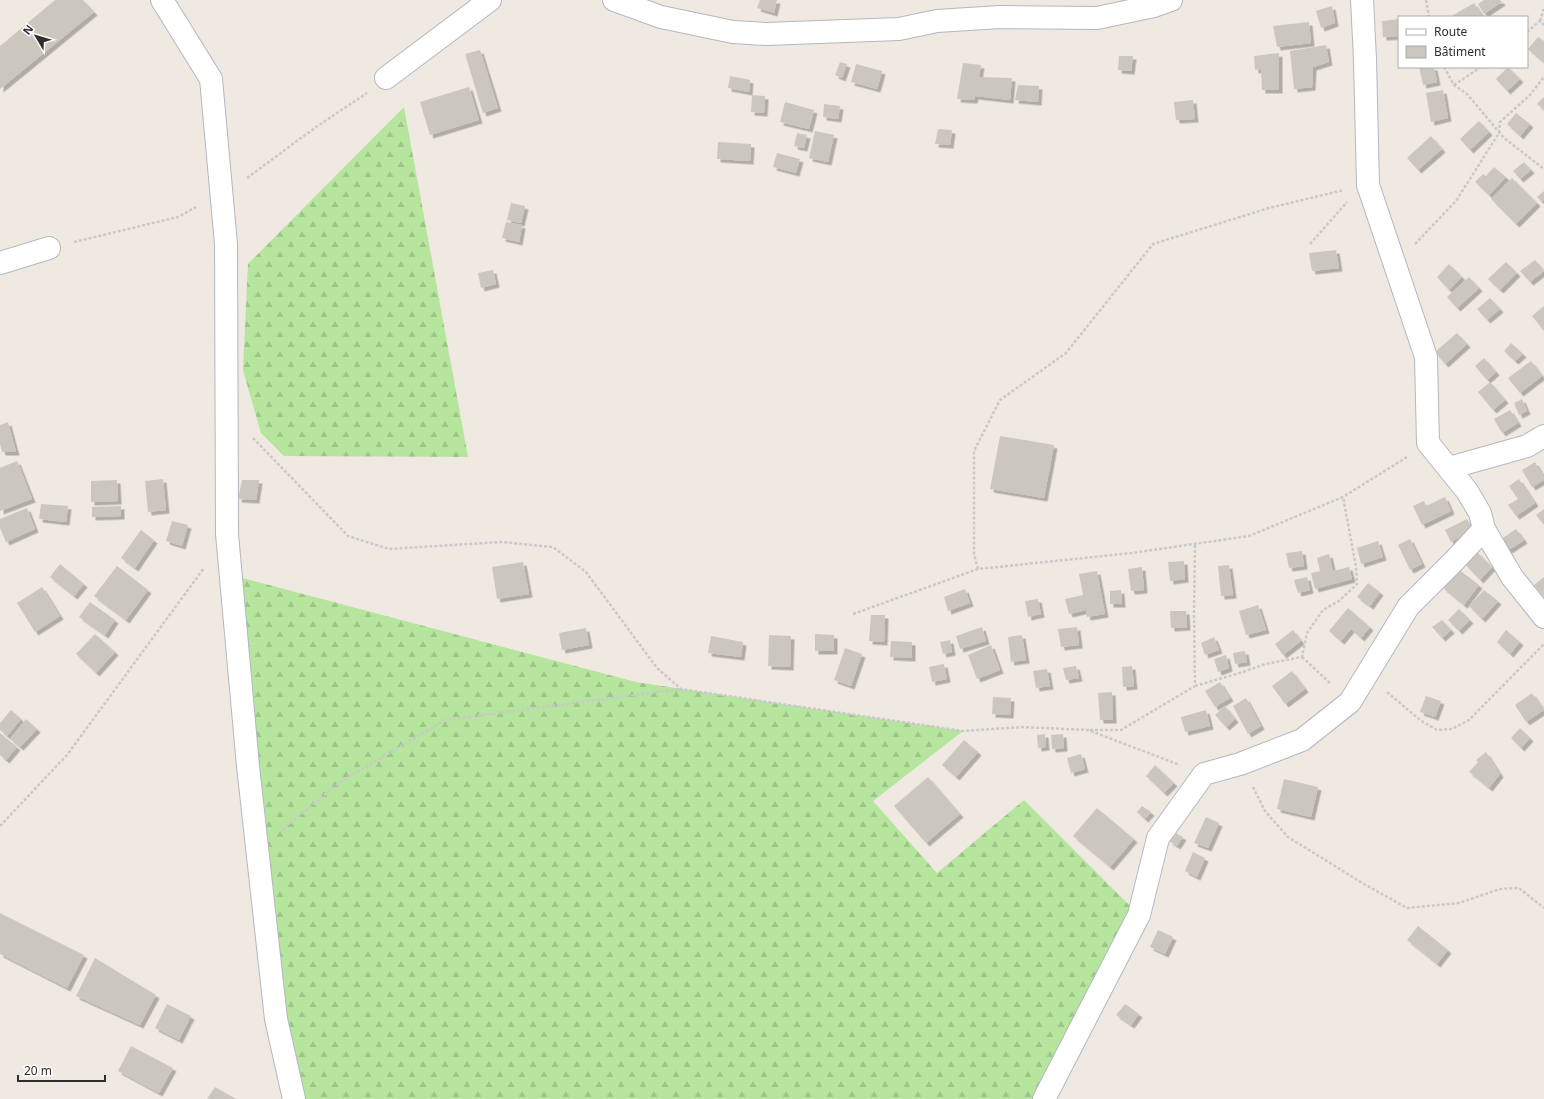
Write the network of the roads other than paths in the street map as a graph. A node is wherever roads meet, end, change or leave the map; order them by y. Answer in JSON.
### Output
{"nodes":[{"id":1,"x":162,"y":0,"type":"edge"},
{"id":2,"x":490,"y":0,"type":"edge"},
{"id":3,"x":614,"y":0,"type":"edge"},
{"id":4,"x":1171,"y":0,"type":"edge"},
{"id":5,"x":1362,"y":0,"type":"edge"},
{"id":6,"x":386,"y":78,"type":"dead end"},
{"id":7,"x":49,"y":248,"type":"dead end"},
{"id":8,"x":0,"y":263,"type":"edge"},
{"id":9,"x":1544,"y":436,"type":"edge"},
{"id":10,"x":1449,"y":468,"type":"junction"},
{"id":11,"x":1484,"y":529,"type":"junction"},
{"id":12,"x":1544,"y":617,"type":"edge"},
{"id":13,"x":294,"y":1099,"type":"edge"},
{"id":14,"x":1044,"y":1099,"type":"edge"}],
"edges":[{"from":1,"to":13,"type":"street"},
{"from":2,"to":6,"type":"street"},
{"from":3,"to":4,"type":"street"},
{"from":5,"to":10,"type":"street"},
{"from":7,"to":8,"type":"street"},
{"from":9,"to":10,"type":"street"},
{"from":10,"to":11,"type":"street"},
{"from":11,"to":12,"type":"street"},
{"from":11,"to":14,"type":"street"}]}
